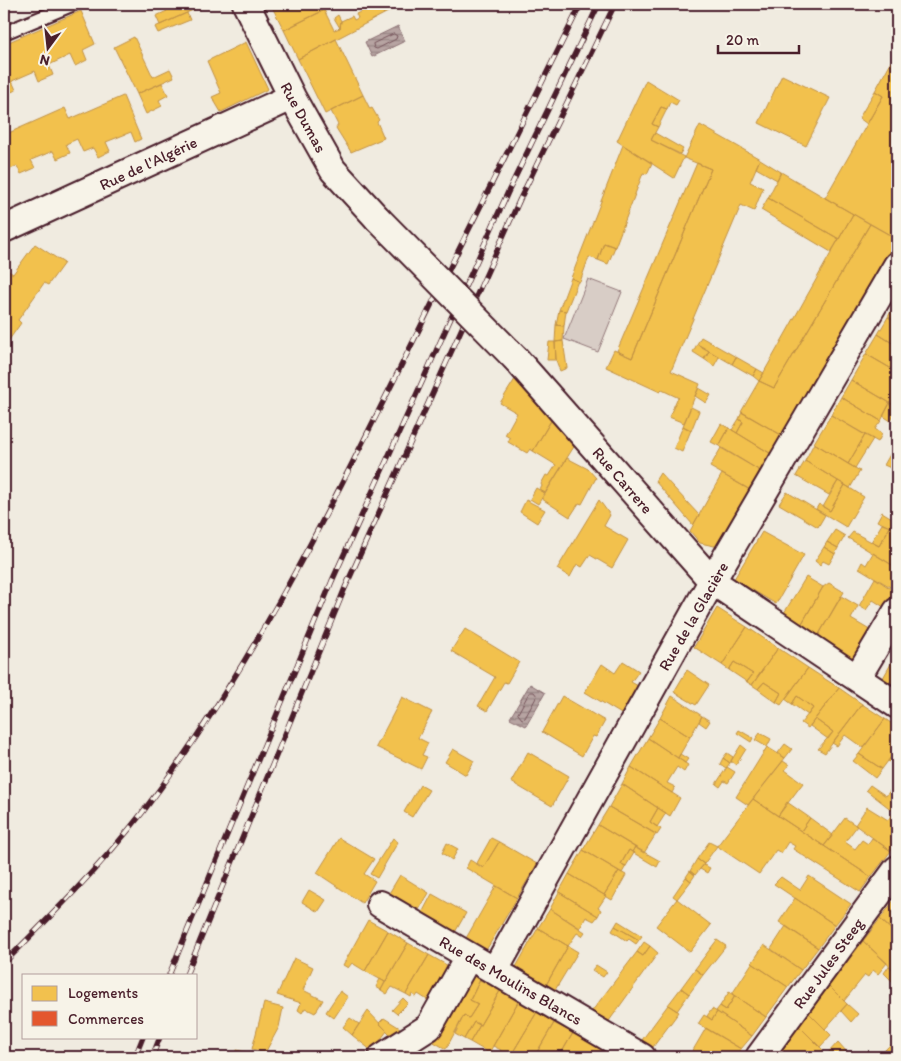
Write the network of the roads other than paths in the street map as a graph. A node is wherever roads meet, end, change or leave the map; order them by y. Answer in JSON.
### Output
{"nodes":[{"id":1,"x":74,"y":4,"type":"edge"},
{"id":2,"x":246,"y":4,"type":"edge"},
{"id":3,"x":4,"y":33,"type":"edge"},
{"id":4,"x":292,"y":97,"type":"junction"},
{"id":5,"x":378,"y":219,"type":"joint"},
{"id":6,"x":4,"y":229,"type":"edge"},
{"id":7,"x":897,"y":265,"type":"edge"},
{"id":8,"x":712,"y":581,"type":"junction"},
{"id":9,"x":897,"y":611,"type":"edge"},
{"id":10,"x":857,"y":678,"type":"junction"},
{"id":11,"x":897,"y":704,"type":"edge"},
{"id":12,"x":897,"y":868,"type":"edge"},
{"id":13,"x":380,"y":904,"type":"dead end"},
{"id":14,"x":469,"y":956,"type":"junction"},
{"id":15,"x":495,"y":970,"type":"junction"},
{"id":16,"x":382,"y":1057,"type":"edge"},
{"id":17,"x":642,"y":1057,"type":"edge"},
{"id":18,"x":759,"y":1057,"type":"edge"}],
"edges":[{"from":1,"to":3,"type":"lane"},
{"from":2,"to":4,"type":"street","name":"Rue Dumas"},
{"from":4,"to":5,"type":"street","name":"Rue Dumas"},
{"from":4,"to":6,"type":"street","name":"Rue de l'Algérie"},
{"from":5,"to":8,"type":"street","name":"Rue Carrere","bridge":true},
{"from":7,"to":8,"type":"street","name":"Rue de la Glacière"},
{"from":8,"to":10,"type":"street","name":"Rue Carrere"},
{"from":8,"to":15,"type":"street","name":"Rue de la Glacière"},
{"from":9,"to":10,"type":"street"},
{"from":10,"to":11,"type":"street","name":"Rue Carrere"},
{"from":12,"to":18,"type":"street","name":"Rue Jules Steeg"},
{"from":13,"to":14,"type":"street","name":"Rue des Moulins Blancs"},
{"from":14,"to":15,"type":"street","name":"Rue des Moulins Blancs"},
{"from":14,"to":16,"type":"street"},
{"from":15,"to":17,"type":"street","name":"Rue des Moulins Blancs"}]}
